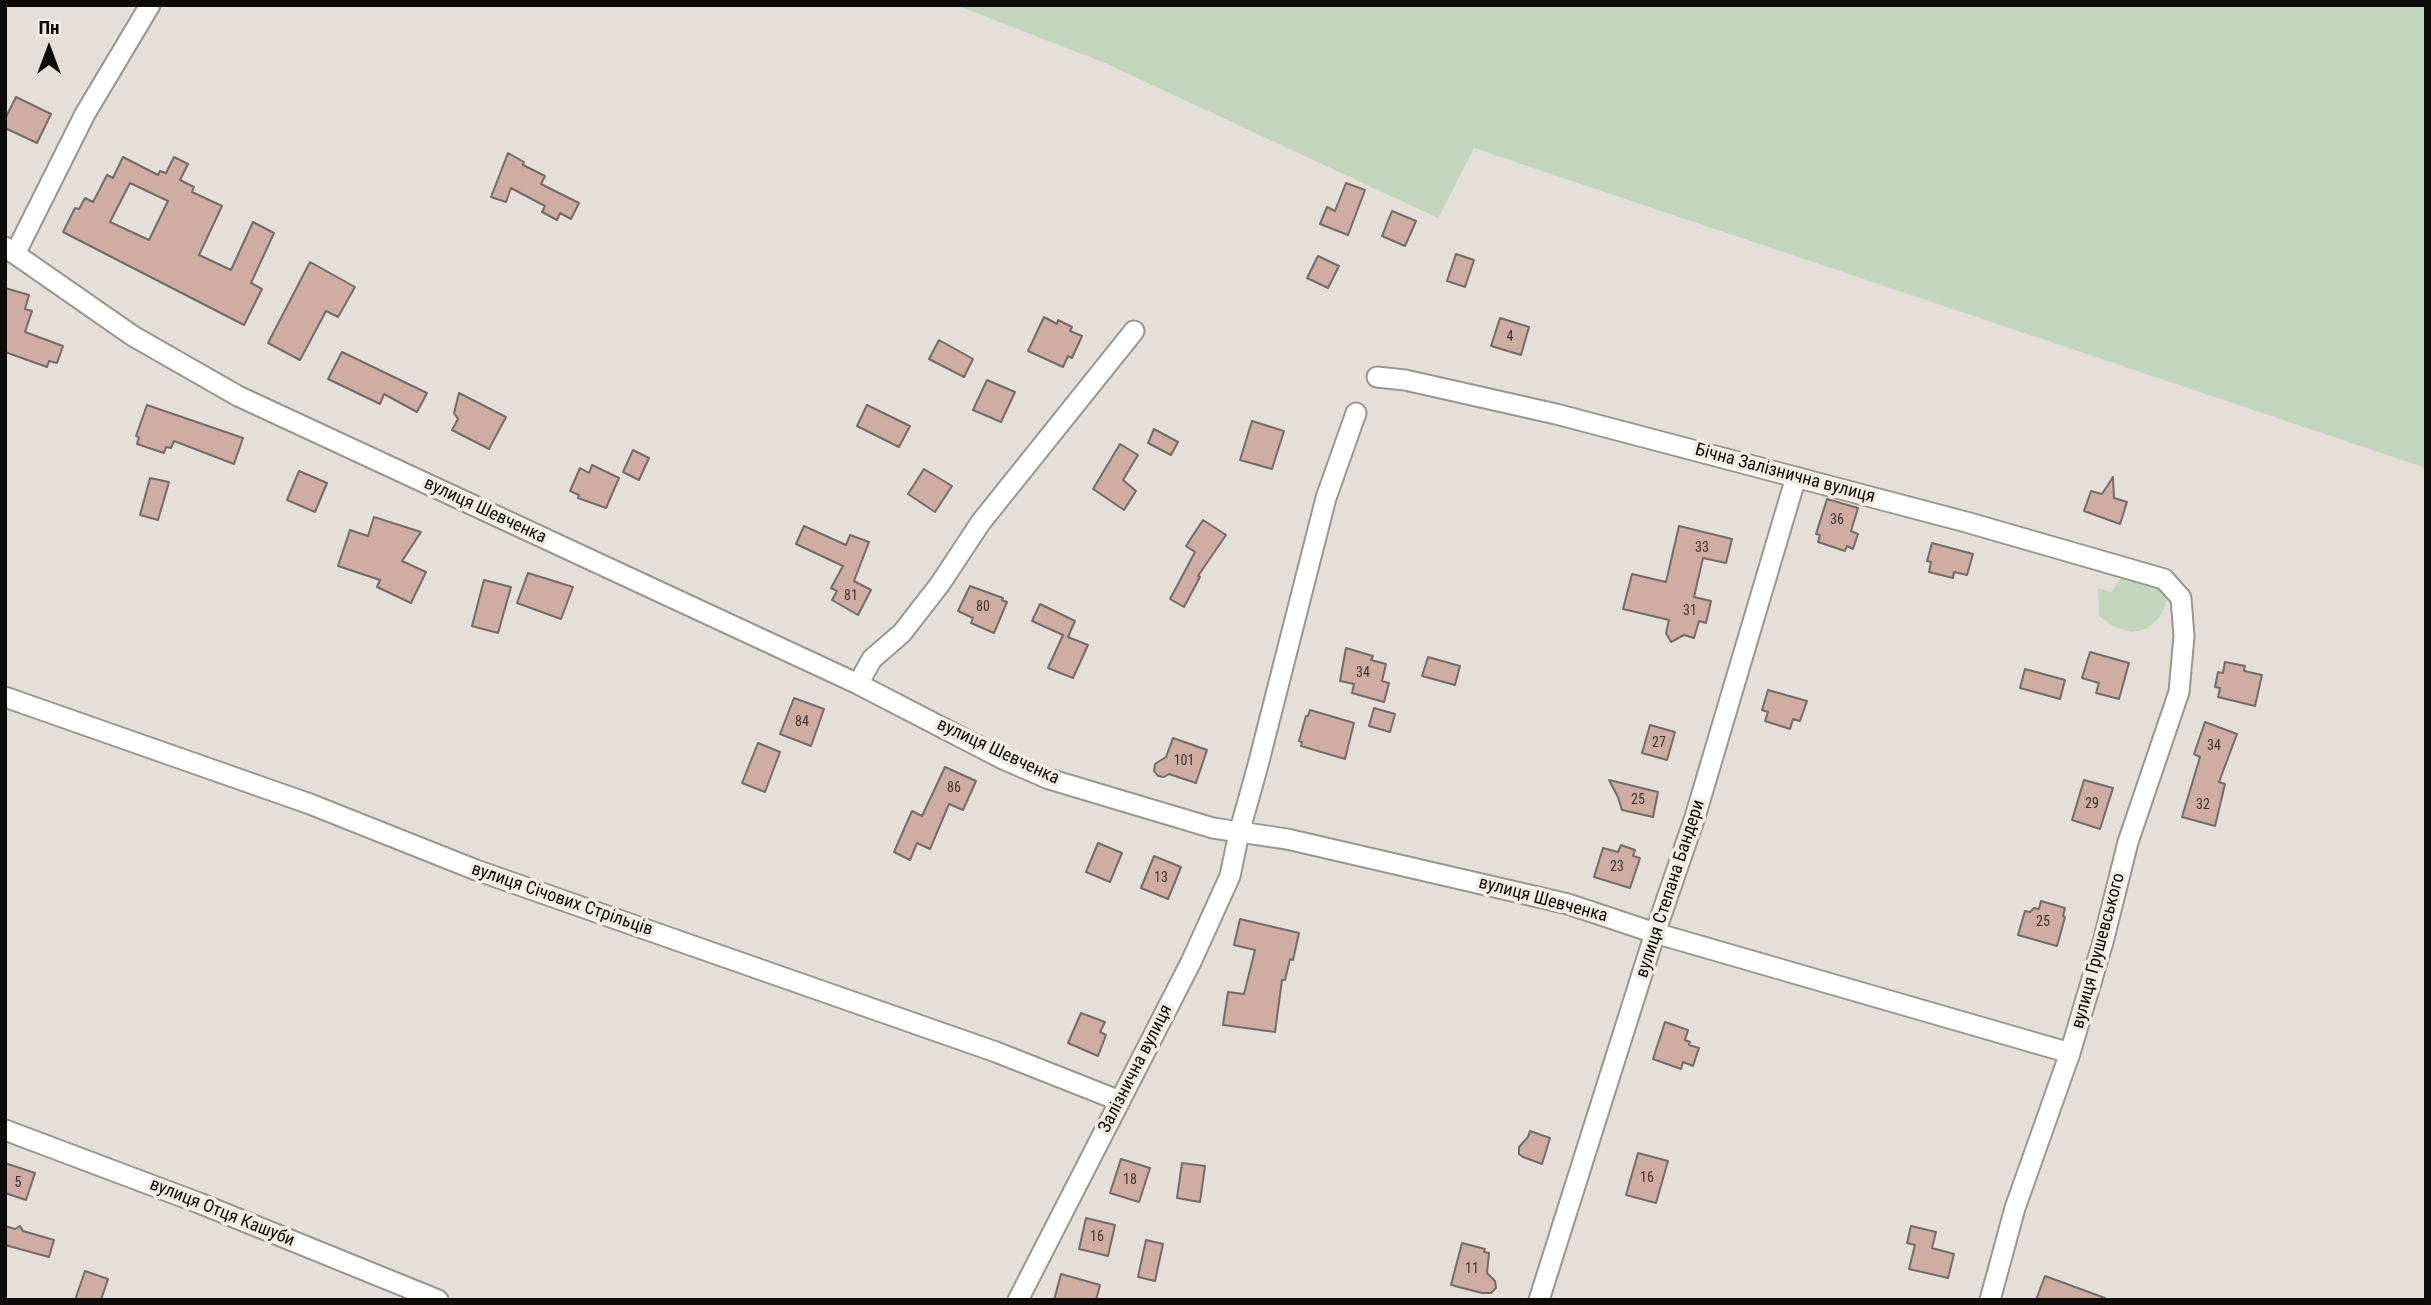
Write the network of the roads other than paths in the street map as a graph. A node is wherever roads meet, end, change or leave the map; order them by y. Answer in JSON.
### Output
{"nodes":[{"id":1,"x":150,"y":5,"type":"edge"},
{"id":2,"x":10,"y":251,"type":"edge"},
{"id":3,"x":1135,"y":331,"type":"dead end"},
{"id":4,"x":1377,"y":377,"type":"dead end"},
{"id":5,"x":1356,"y":413,"type":"dead end"},
{"id":6,"x":1796,"y":477,"type":"junction"},
{"id":7,"x":2181,"y":598,"type":"joint"},
{"id":8,"x":858,"y":684,"type":"junction"},
{"id":9,"x":5,"y":697,"type":"edge"},
{"id":10,"x":1239,"y":833,"type":"junction"},
{"id":11,"x":1656,"y":933,"type":"junction"},
{"id":12,"x":2070,"y":1053,"type":"junction"},
{"id":13,"x":1119,"y":1101,"type":"junction"},
{"id":14,"x":5,"y":1130,"type":"edge"},
{"id":15,"x":438,"y":1300,"type":"edge"},
{"id":16,"x":1017,"y":1300,"type":"edge"},
{"id":17,"x":1539,"y":1300,"type":"edge"},
{"id":18,"x":1990,"y":1300,"type":"edge"}],
"edges":[{"from":1,"to":2,"type":"street"},
{"from":2,"to":8,"type":"street","name":"вулиця Шевченка"},
{"from":3,"to":8,"type":"street"},
{"from":4,"to":6,"type":"street","name":"Бічна Залізнична вулиця"},
{"from":5,"to":10,"type":"street","name":"Залізнична вулиця"},
{"from":6,"to":7,"type":"street","name":"Бічна Залізнична вулиця"},
{"from":6,"to":11,"type":"street","name":"вулиця Степана Бандери"},
{"from":7,"to":12,"type":"street","name":"вулиця Грушевського"},
{"from":8,"to":10,"type":"street","name":"вулиця Шевченка"},
{"from":9,"to":13,"type":"street","name":"вулиця Січових Стрільців"},
{"from":10,"to":11,"type":"street","name":"вулиця Шевченка"},
{"from":10,"to":13,"type":"street","name":"Залізнична вулиця"},
{"from":11,"to":12,"type":"street","name":"вулиця Шевченка"},
{"from":11,"to":17,"type":"street","name":"вулиця Степана Бандери"},
{"from":12,"to":18,"type":"street","name":"вулиця Грушевського"},
{"from":13,"to":16,"type":"street","name":"Залізнична вулиця"},
{"from":14,"to":15,"type":"street","name":"вулиця Отця Кашуби"}]}
